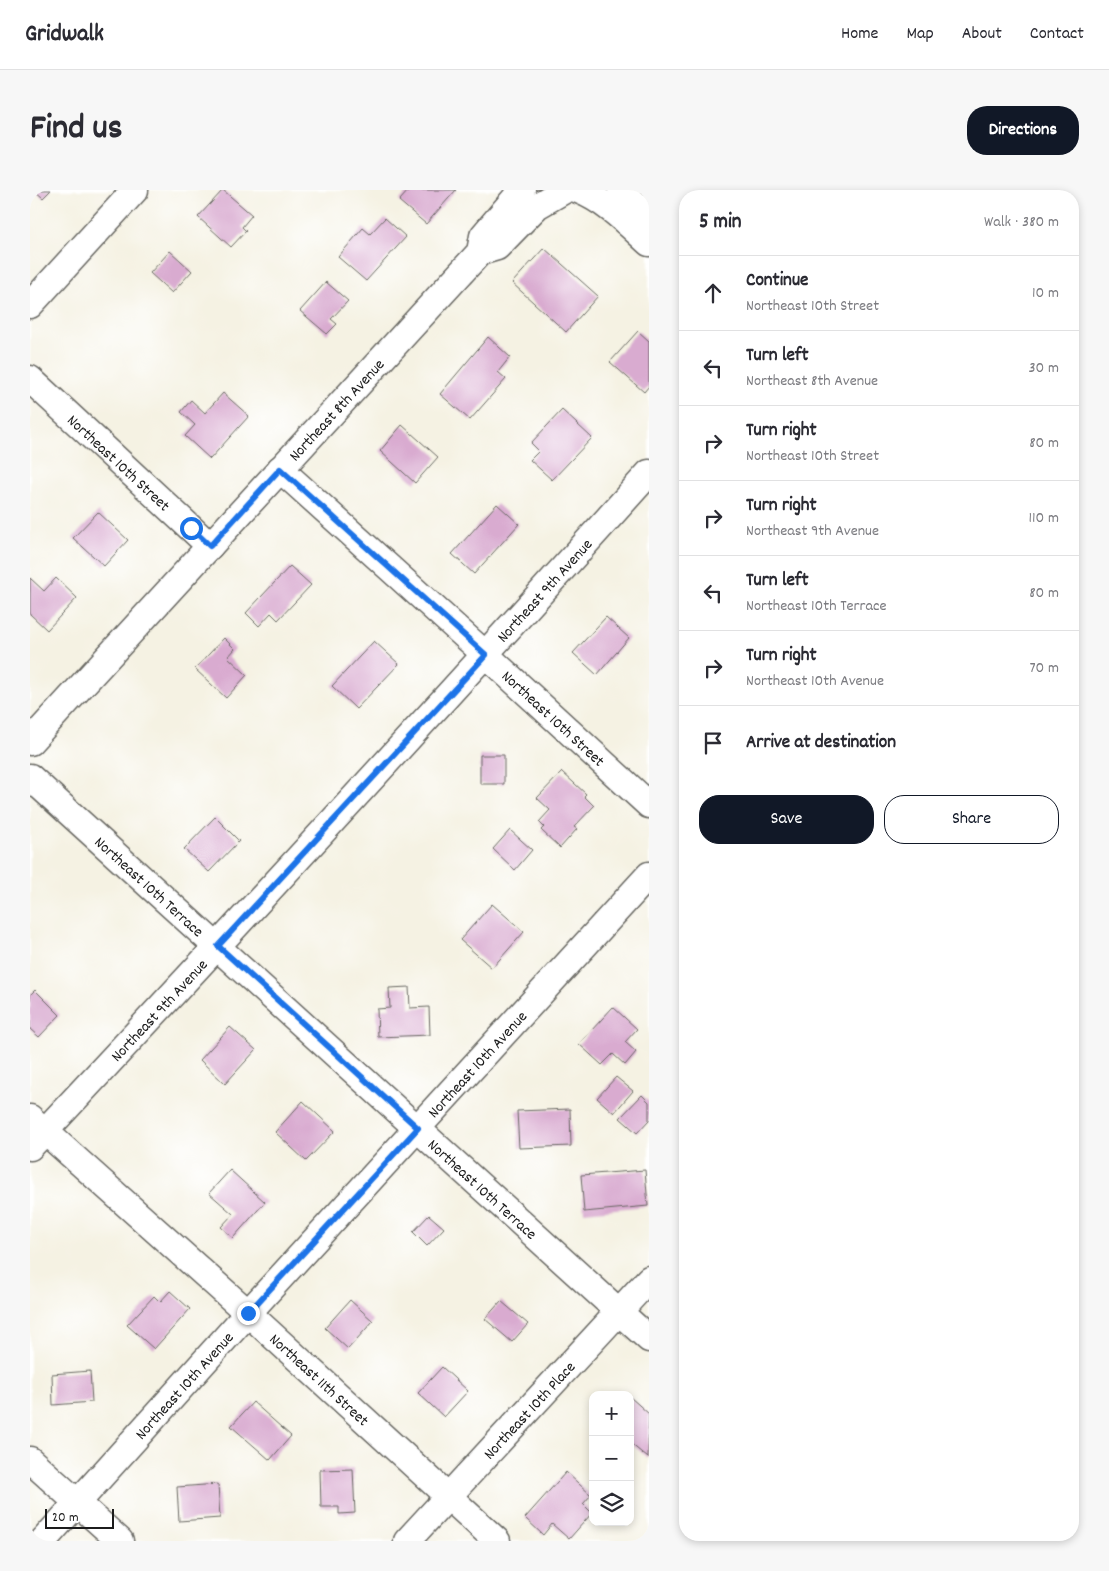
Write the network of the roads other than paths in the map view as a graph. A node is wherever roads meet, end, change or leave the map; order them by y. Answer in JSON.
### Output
{"nodes":[{"id":1,"x":135,"y":190,"type":"edge"},
{"id":2,"x":522,"y":190,"type":"edge"},
{"id":3,"x":569,"y":190,"type":"edge"},
{"id":4,"x":621,"y":190,"type":"edge"},
{"id":5,"x":649,"y":217,"type":"edge"},
{"id":6,"x":649,"y":243,"type":"edge"},
{"id":7,"x":480,"y":252,"type":"junction"},
{"id":8,"x":30,"y":304,"type":"edge"},
{"id":9,"x":30,"y":379,"type":"edge"},
{"id":10,"x":280,"y":469,"type":"junction"},
{"id":11,"x":649,"y":474,"type":"edge"},
{"id":12,"x":210,"y":546,"type":"junction"},
{"id":13,"x":486,"y":655,"type":"junction"},
{"id":14,"x":30,"y":742,"type":"edge"},
{"id":15,"x":30,"y":777,"type":"edge"},
{"id":16,"x":649,"y":805,"type":"edge"},
{"id":17,"x":649,"y":875,"type":"edge"},
{"id":18,"x":218,"y":946,"type":"junction"},
{"id":19,"x":418,"y":1128,"type":"junction"},
{"id":20,"x":35,"y":1132,"type":"edge"},
{"id":21,"x":649,"y":1279,"type":"edge"},
{"id":22,"x":620,"y":1311,"type":"junction"},
{"id":23,"x":248,"y":1313,"type":"junction"},
{"id":24,"x":649,"y":1339,"type":"edge"},
{"id":25,"x":30,"y":1460,"type":"edge"},
{"id":26,"x":448,"y":1496,"type":"junction"},
{"id":27,"x":78,"y":1503,"type":"junction"},
{"id":28,"x":42,"y":1541,"type":"edge"},
{"id":29,"x":120,"y":1541,"type":"edge"},
{"id":30,"x":407,"y":1541,"type":"edge"},
{"id":31,"x":497,"y":1541,"type":"edge"}],
"edges":[{"from":1,"to":8,"type":"street"},
{"from":2,"to":7,"type":"street","name":"Northeast 8th Avenue"},
{"from":3,"to":6,"type":"street"},
{"from":3,"to":7,"type":"street","name":"Northeast 8th Avenue"},
{"from":4,"to":5,"type":"street"},
{"from":7,"to":10,"type":"street","name":"Northeast 8th Avenue"},
{"from":9,"to":12,"type":"street","name":"Northeast 10th Street"},
{"from":10,"to":12,"type":"street","name":"Northeast 8th Avenue"},
{"from":10,"to":13,"type":"street","name":"Northeast 10th Street"},
{"from":11,"to":13,"type":"street","name":"Northeast 9th Avenue"},
{"from":12,"to":14,"type":"street","name":"Northeast 8th Avenue"},
{"from":13,"to":16,"type":"street","name":"Northeast 10th Street"},
{"from":13,"to":18,"type":"street","name":"Northeast 9th Avenue"},
{"from":15,"to":18,"type":"street","name":"Northeast 10th Terrace"},
{"from":17,"to":19,"type":"street","name":"Northeast 10th Avenue"},
{"from":18,"to":19,"type":"street","name":"Northeast 10th Terrace"},
{"from":18,"to":20,"type":"street","name":"Northeast 9th Avenue"},
{"from":19,"to":22,"type":"street","name":"Northeast 10th Terrace"},
{"from":19,"to":23,"type":"street","name":"Northeast 10th Avenue"},
{"from":20,"to":23,"type":"street","name":"Northeast 11th Street"},
{"from":21,"to":22,"type":"street","name":"Northeast 10th Place"},
{"from":22,"to":24,"type":"street","name":"Northeast 10th Terrace"},
{"from":22,"to":26,"type":"street","name":"Northeast 10th Place"},
{"from":23,"to":26,"type":"street","name":"Northeast 11th Street"},
{"from":23,"to":27,"type":"street","name":"Northeast 10th Avenue"},
{"from":25,"to":27,"type":"street"},
{"from":26,"to":30,"type":"street","name":"Northeast 10th Place"},
{"from":26,"to":31,"type":"street","name":"Northeast 11th Street"},
{"from":27,"to":28,"type":"street","name":"Northeast 10th Avenue"},
{"from":27,"to":29,"type":"street"}]}
